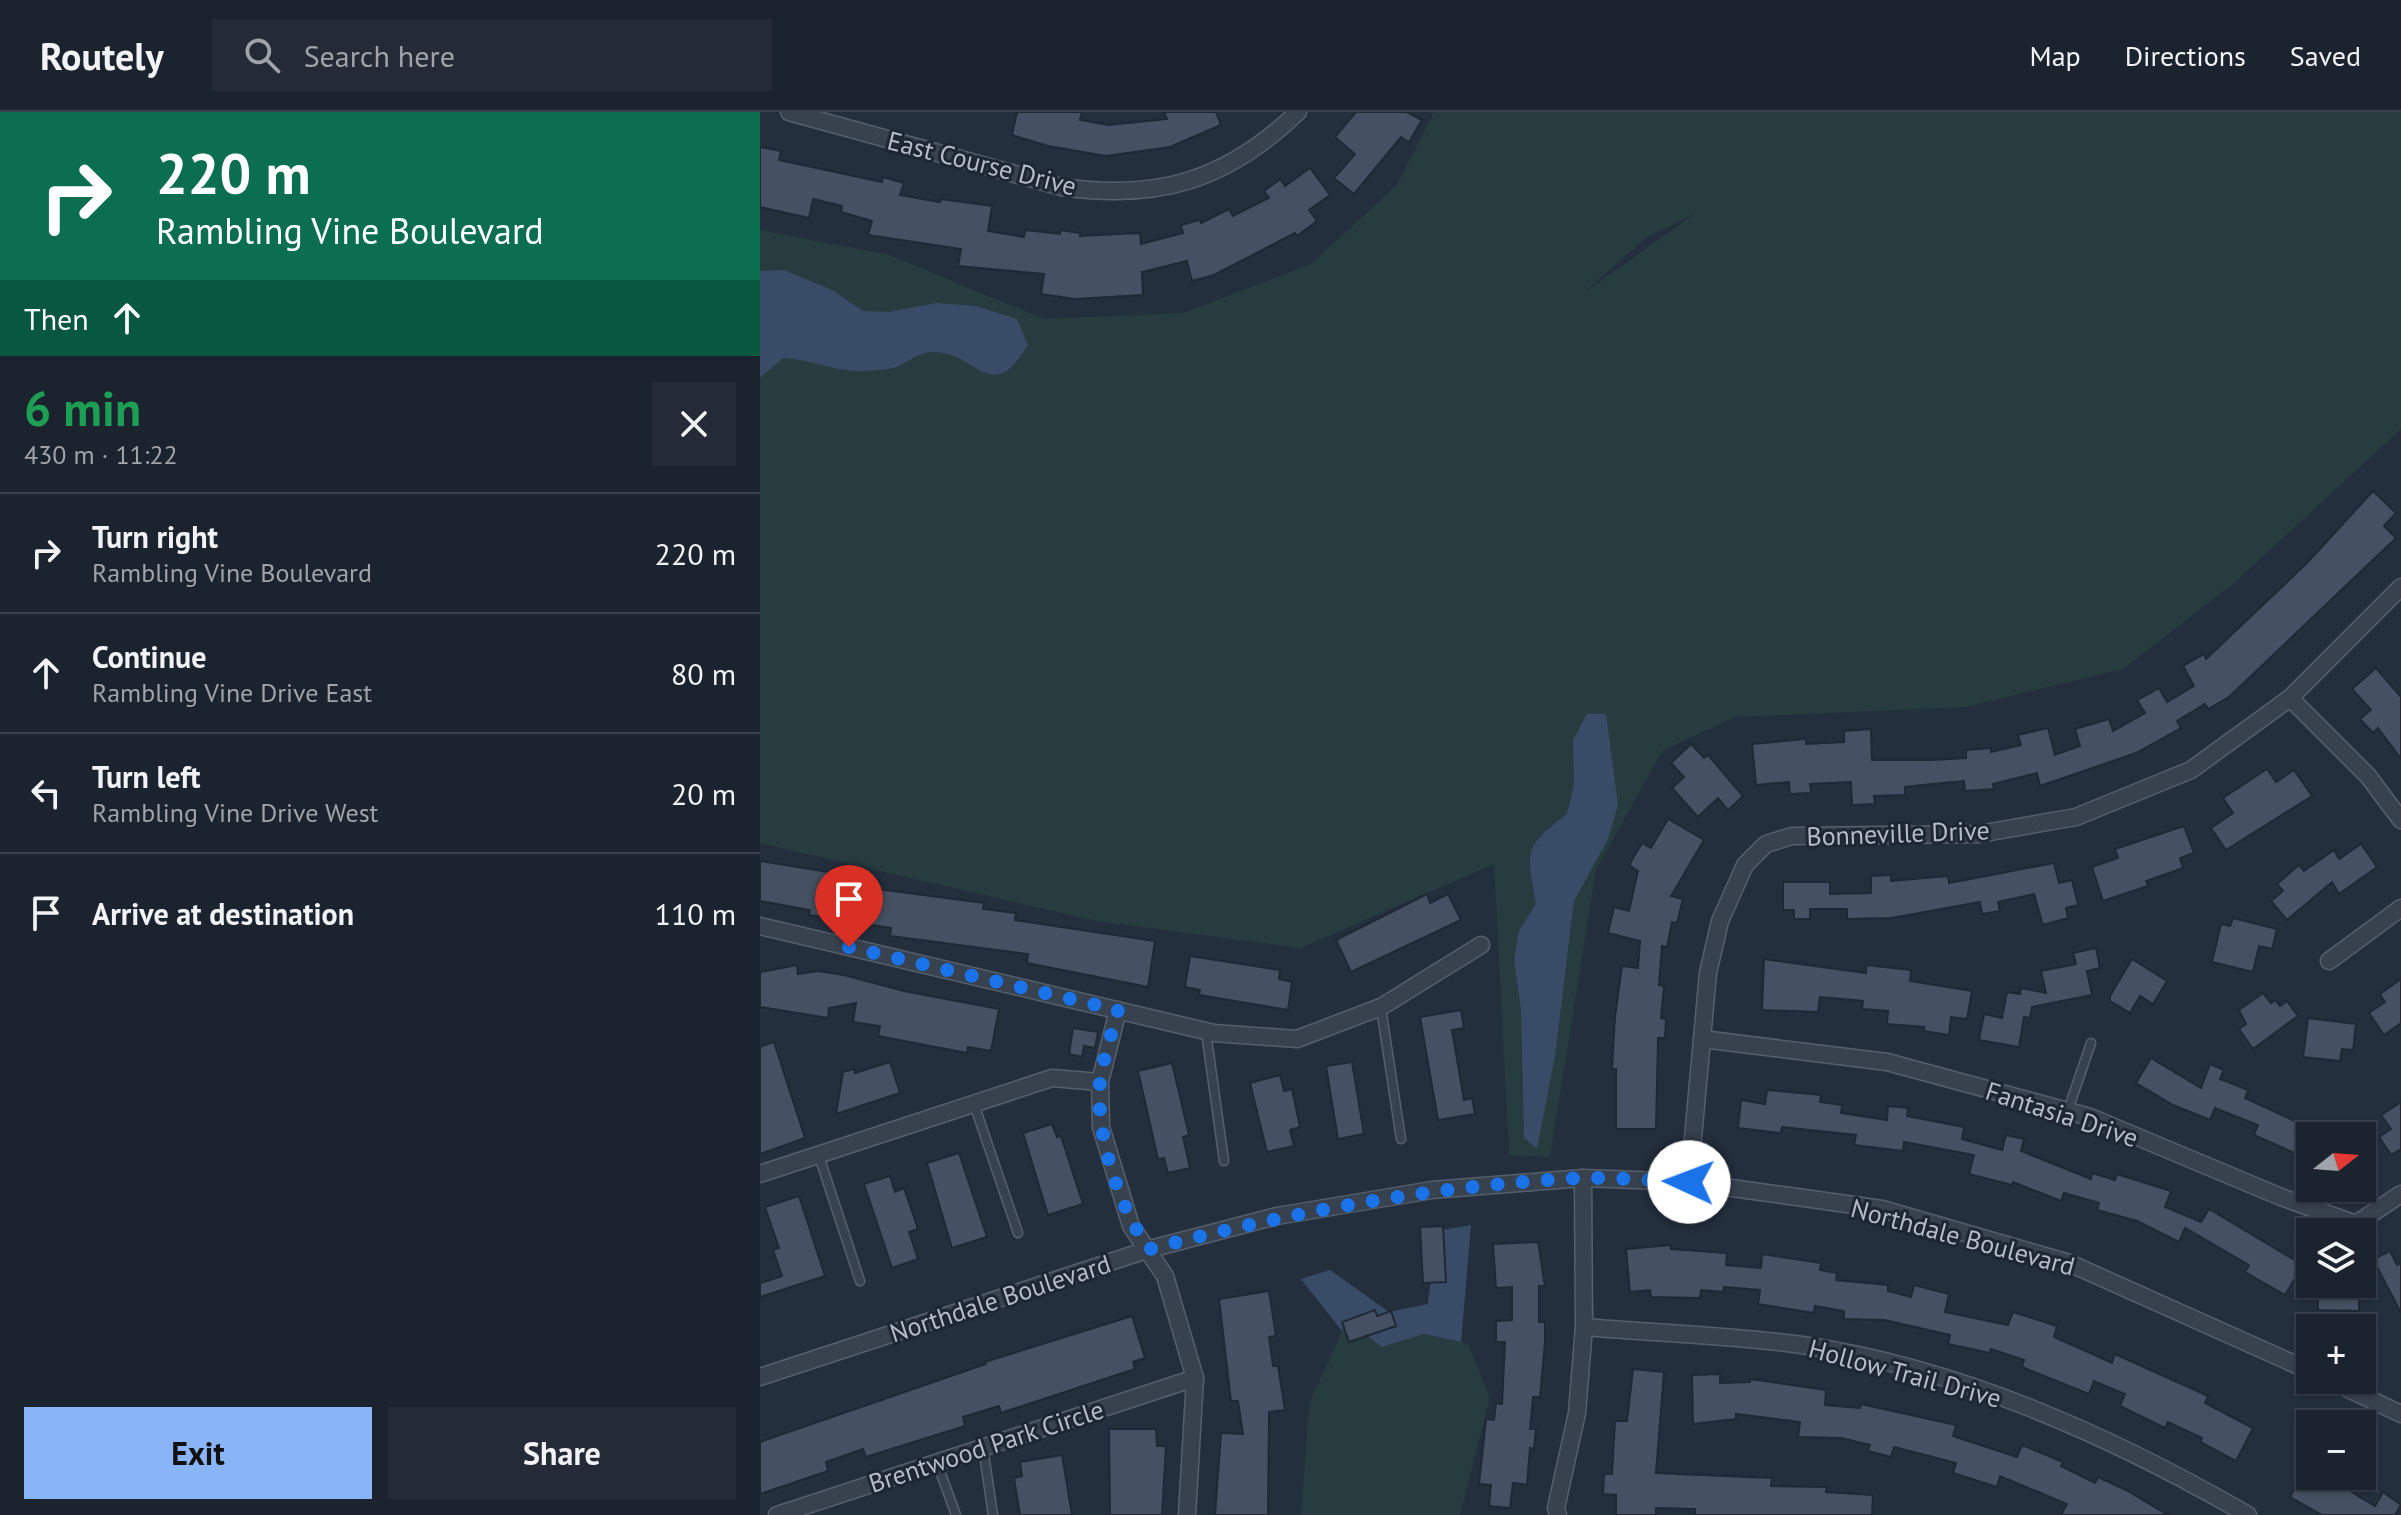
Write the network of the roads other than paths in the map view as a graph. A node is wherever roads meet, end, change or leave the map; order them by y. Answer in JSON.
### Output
{"nodes":[{"id":1,"x":789,"y":112,"type":"edge"},
{"id":2,"x":1298,"y":112,"type":"edge"},
{"id":3,"x":828,"y":118,"type":"edge"},
{"id":4,"x":2401,"y":587,"type":"edge"},
{"id":5,"x":2290,"y":698,"type":"junction"},
{"id":6,"x":2401,"y":820,"type":"edge"},
{"id":7,"x":2401,"y":908,"type":"edge"},
{"id":8,"x":760,"y":926,"type":"edge"},
{"id":9,"x":1481,"y":945,"type":"dead end"},
{"id":10,"x":2329,"y":961,"type":"dead end"},
{"id":11,"x":1381,"y":1007,"type":"junction"},
{"id":12,"x":1118,"y":1010,"type":"junction"},
{"id":13,"x":1206,"y":1031,"type":"junction"},
{"id":14,"x":1702,"y":1039,"type":"junction"},
{"id":15,"x":2091,"y":1043,"type":"dead end"},
{"id":16,"x":1100,"y":1082,"type":"junction"},
{"id":17,"x":974,"y":1104,"type":"junction"},
{"id":18,"x":2068,"y":1111,"type":"junction"},
{"id":19,"x":1401,"y":1139,"type":"dead end"},
{"id":20,"x":819,"y":1156,"type":"junction"},
{"id":21,"x":1224,"y":1161,"type":"dead end"},
{"id":22,"x":760,"y":1174,"type":"edge"},
{"id":23,"x":1583,"y":1178,"type":"junction"},
{"id":24,"x":1689,"y":1182,"type":"junction"},
{"id":25,"x":2401,"y":1194,"type":"edge"},
{"id":26,"x":1018,"y":1233,"type":"dead end"},
{"id":27,"x":1150,"y":1249,"type":"junction"},
{"id":28,"x":860,"y":1281,"type":"dead end"},
{"id":29,"x":1584,"y":1327,"type":"junction"},
{"id":30,"x":2296,"y":1365,"type":"edge"},
{"id":31,"x":760,"y":1377,"type":"edge"},
{"id":32,"x":1195,"y":1378,"type":"junction"},
{"id":33,"x":2359,"y":1394,"type":"edge"},
{"id":34,"x":2401,"y":1414,"type":"edge"},
{"id":35,"x":983,"y":1447,"type":"junction"},
{"id":36,"x":937,"y":1462,"type":"junction"},
{"id":37,"x":777,"y":1515,"type":"edge"},
{"id":38,"x":956,"y":1515,"type":"edge"},
{"id":39,"x":993,"y":1515,"type":"edge"},
{"id":40,"x":1187,"y":1515,"type":"edge"},
{"id":41,"x":1558,"y":1515,"type":"edge"},
{"id":42,"x":2248,"y":1515,"type":"edge"}],
"edges":[{"from":1,"to":3,"type":"street","name":"East Course Drive"},
{"from":2,"to":3,"type":"street","name":"East Course Drive"},
{"from":4,"to":5,"type":"street","name":"Bonneville Drive"},
{"from":5,"to":6,"type":"street"},
{"from":5,"to":14,"type":"street","name":"Bonneville Drive"},
{"from":7,"to":10,"type":"street"},
{"from":8,"to":12,"type":"street"},
{"from":9,"to":11,"type":"street"},
{"from":11,"to":13,"type":"street"},
{"from":11,"to":19,"type":"lane"},
{"from":12,"to":13,"type":"street"},
{"from":12,"to":16,"type":"street"},
{"from":13,"to":21,"type":"lane"},
{"from":14,"to":18,"type":"street","name":"Fantasia Drive"},
{"from":14,"to":24,"type":"street","name":"Bonneville Drive"},
{"from":15,"to":18,"type":"lane"},
{"from":16,"to":17,"type":"street"},
{"from":16,"to":27,"type":"street"},
{"from":17,"to":20,"type":"street"},
{"from":17,"to":26,"type":"lane"},
{"from":18,"to":25,"type":"street","name":"Fantasia Drive"},
{"from":20,"to":22,"type":"street"},
{"from":20,"to":28,"type":"lane"},
{"from":23,"to":24,"type":"street","name":"Northdale Boulevard"},
{"from":23,"to":27,"type":"street","name":"Northdale Boulevard"},
{"from":23,"to":29,"type":"street"},
{"from":24,"to":30,"type":"street","name":"Northdale Boulevard"},
{"from":27,"to":31,"type":"street","name":"Northdale Boulevard"},
{"from":27,"to":32,"type":"street"},
{"from":29,"to":41,"type":"street"},
{"from":29,"to":42,"type":"street","name":"Hollow Trail Drive"},
{"from":32,"to":35,"type":"street","name":"Brentwood Park Circle"},
{"from":32,"to":40,"type":"street"},
{"from":33,"to":34,"type":"street"},
{"from":35,"to":36,"type":"street","name":"Brentwood Park Circle"},
{"from":35,"to":39,"type":"lane"},
{"from":36,"to":37,"type":"street","name":"Brentwood Park Circle"},
{"from":36,"to":38,"type":"lane"}]}
